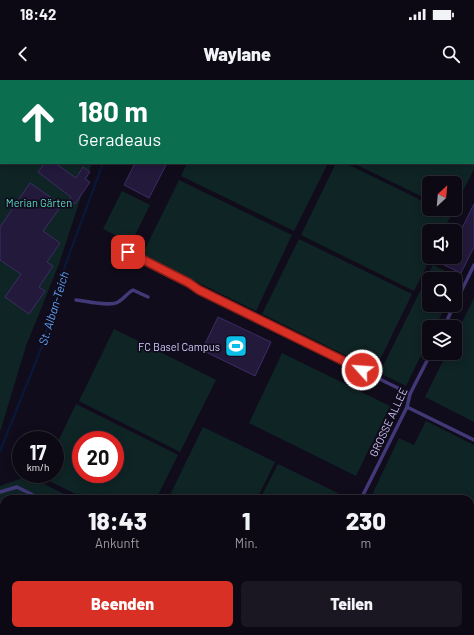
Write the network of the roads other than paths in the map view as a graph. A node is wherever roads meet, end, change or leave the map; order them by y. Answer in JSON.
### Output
{"nodes":[{"id":1,"x":128,"y":252,"type":"dead end"},
{"id":2,"x":474,"y":265,"type":"edge"},
{"id":3,"x":462,"y":290,"type":"edge"},
{"id":4,"x":148,"y":298,"type":"dead end"},
{"id":5,"x":76,"y":300,"type":"dead end"},
{"id":6,"x":427,"y":360,"type":"edge"},
{"id":7,"x":410,"y":394,"type":"junction"},
{"id":8,"x":407,"y":407,"type":"junction"},
{"id":9,"x":474,"y":440,"type":"edge"},
{"id":10,"x":0,"y":492,"type":"edge"},
{"id":11,"x":33,"y":495,"type":"edge"},
{"id":12,"x":363,"y":495,"type":"edge"}],
"edges":[{"from":1,"to":7,"type":"lane"},
{"from":2,"to":3,"type":"lane"},
{"from":4,"to":5,"type":"lane"},
{"from":6,"to":7,"type":"lane","name":"GROSSE ALLEE"},
{"from":7,"to":8,"type":"lane","name":"GROSSE ALLEE"},
{"from":8,"to":9,"type":"lane"},
{"from":8,"to":12,"type":"lane","name":"GROSSE ALLEE"},
{"from":10,"to":11,"type":"lane"}]}
